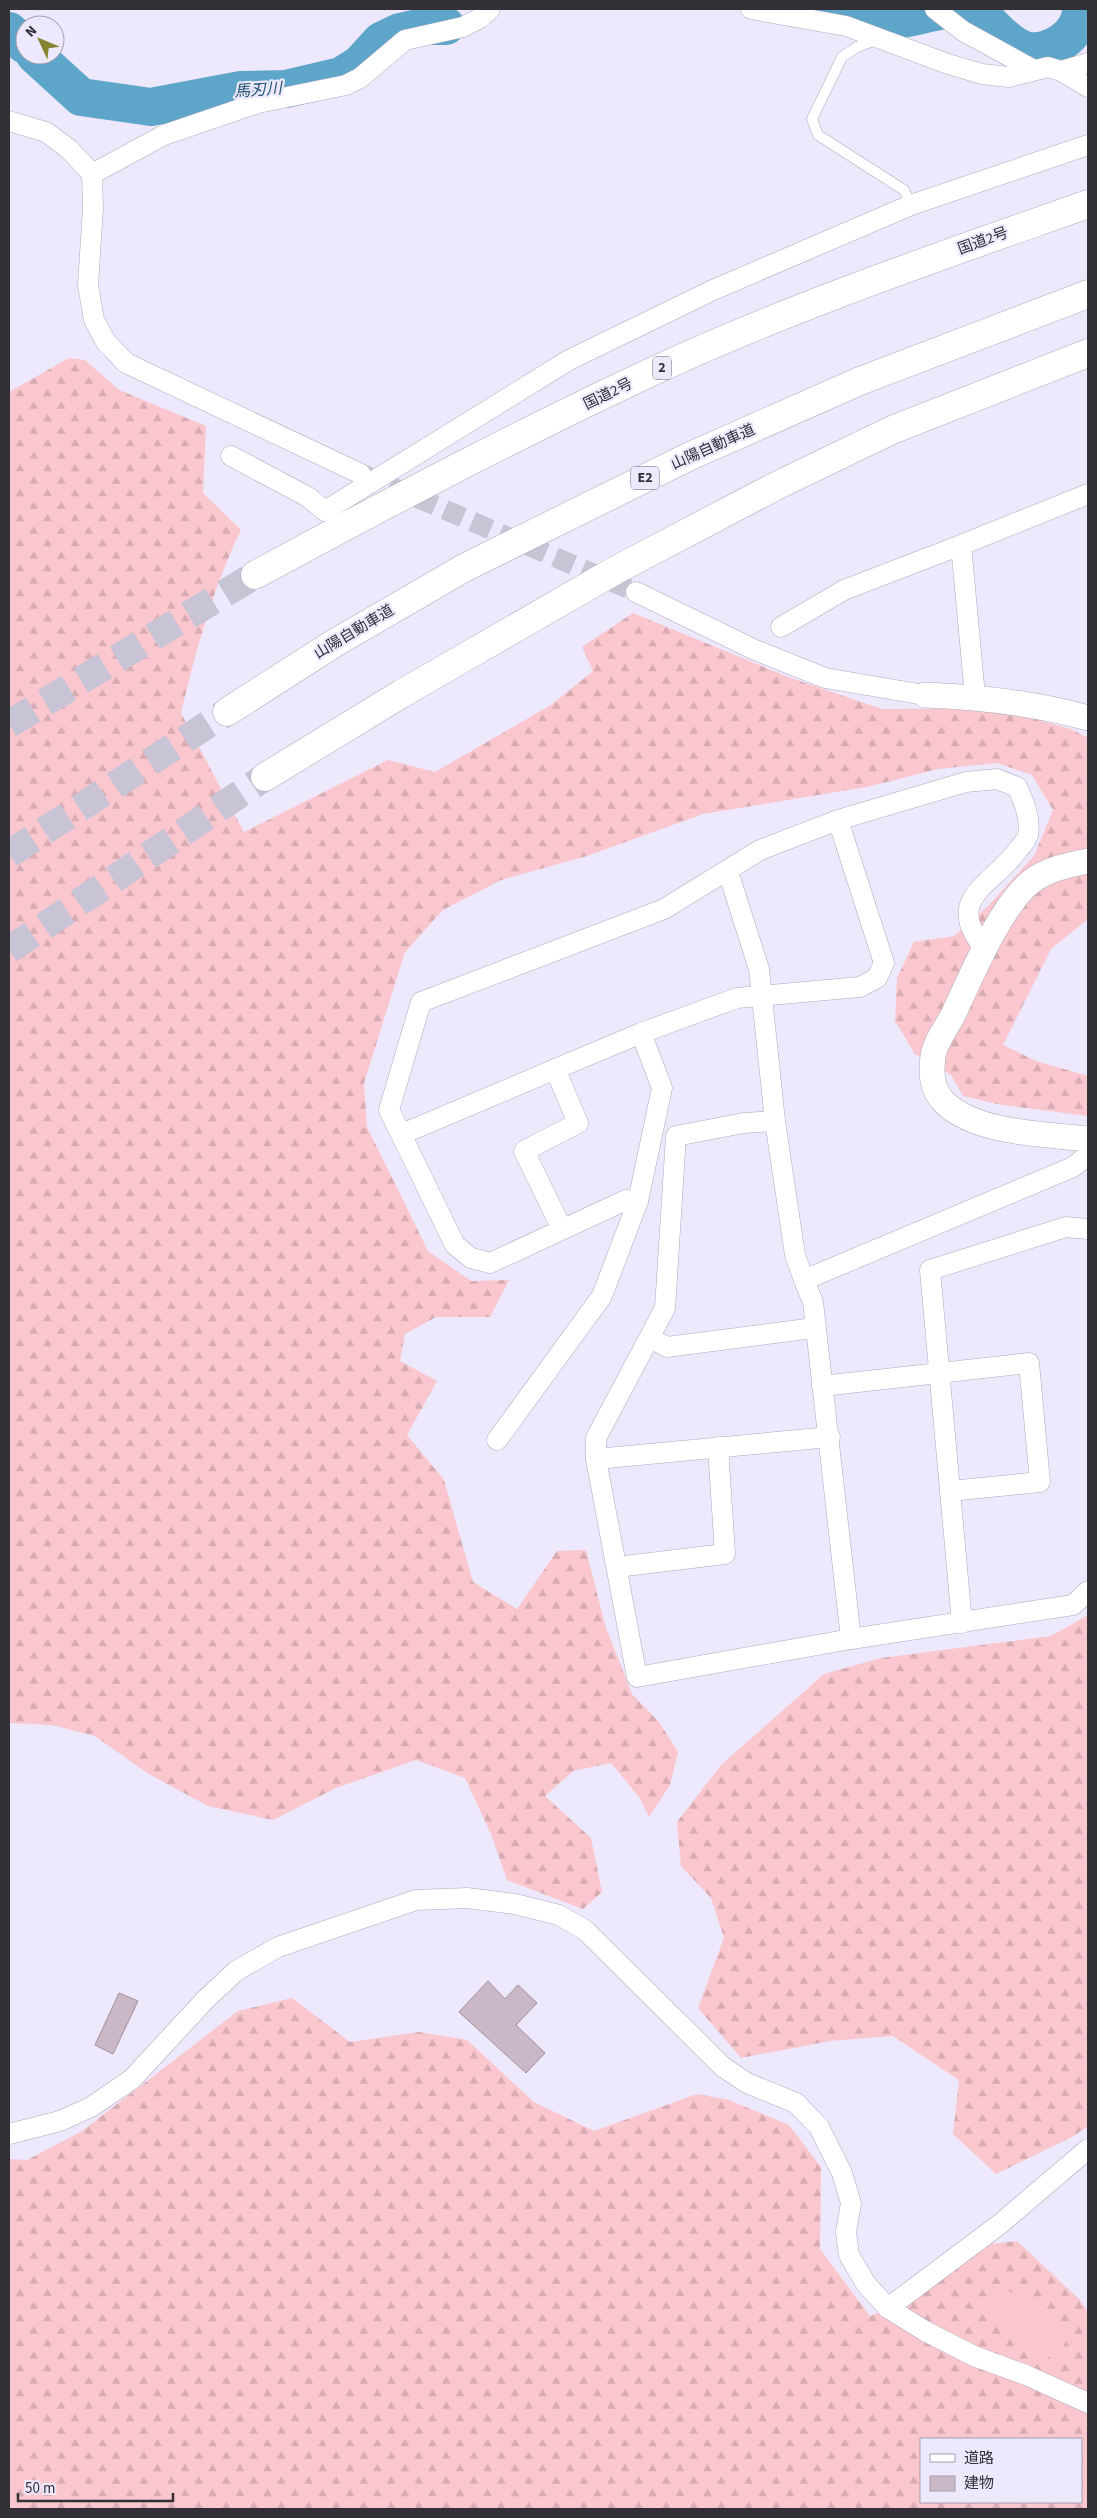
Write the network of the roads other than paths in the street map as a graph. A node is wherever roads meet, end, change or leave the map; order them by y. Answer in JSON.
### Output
{"nodes":[{"id":1,"x":490,"y":9,"type":"edge"},
{"id":2,"x":751,"y":9,"type":"edge"},
{"id":3,"x":935,"y":9,"type":"edge"},
{"id":4,"x":879,"y":39,"type":"junction"},
{"id":5,"x":1088,"y":63,"type":"edge"},
{"id":6,"x":1034,"y":70,"type":"junction"},
{"id":7,"x":1061,"y":72,"type":"junction"},
{"id":8,"x":1088,"y":87,"type":"edge"},
{"id":9,"x":9,"y":121,"type":"edge"},
{"id":10,"x":1088,"y":145,"type":"edge"},
{"id":11,"x":92,"y":174,"type":"junction"},
{"id":12,"x":1088,"y":204,"type":"edge"},
{"id":13,"x":911,"y":206,"type":"junction"},
{"id":14,"x":1088,"y":294,"type":"edge"},
{"id":15,"x":1088,"y":353,"type":"edge"},
{"id":16,"x":231,"y":456,"type":"dead end"},
{"id":17,"x":361,"y":474,"type":"tunnel mouth"},
{"id":18,"x":1088,"y":494,"type":"edge"},
{"id":19,"x":961,"y":545,"type":"junction"},
{"id":20,"x":255,"y":575,"type":"tunnel mouth"},
{"id":21,"x":636,"y":592,"type":"tunnel mouth"},
{"id":22,"x":781,"y":626,"type":"dead end"},
{"id":23,"x":925,"y":695,"type":"joint"},
{"id":24,"x":975,"y":696,"type":"junction"},
{"id":25,"x":227,"y":712,"type":"tunnel mouth"},
{"id":26,"x":1088,"y":718,"type":"edge"},
{"id":27,"x":265,"y":777,"type":"tunnel mouth"},
{"id":28,"x":838,"y":820,"type":"junction"},
{"id":29,"x":1088,"y":861,"type":"edge"},
{"id":30,"x":726,"y":871,"type":"junction"},
{"id":31,"x":985,"y":949,"type":"junction"},
{"id":32,"x":761,"y":997,"type":"junction"},
{"id":33,"x":641,"y":1034,"type":"junction"},
{"id":34,"x":555,"y":1069,"type":"junction"},
{"id":35,"x":775,"y":1121,"type":"junction"},
{"id":36,"x":402,"y":1134,"type":"junction"},
{"id":37,"x":1088,"y":1139,"type":"edge"},
{"id":38,"x":1088,"y":1155,"type":"edge"},
{"id":39,"x":638,"y":1201,"type":"junction"},
{"id":40,"x":562,"y":1229,"type":"junction"},
{"id":41,"x":1088,"y":1229,"type":"edge"},
{"id":42,"x":804,"y":1280,"type":"junction"},
{"id":43,"x":814,"y":1328,"type":"junction"},
{"id":44,"x":650,"y":1338,"type":"junction"},
{"id":45,"x":939,"y":1372,"type":"junction"},
{"id":46,"x":822,"y":1386,"type":"junction"},
{"id":47,"x":830,"y":1437,"type":"junction"},
{"id":48,"x":497,"y":1440,"type":"dead end"},
{"id":49,"x":718,"y":1447,"type":"junction"},
{"id":50,"x":596,"y":1459,"type":"junction"},
{"id":51,"x":950,"y":1491,"type":"junction"},
{"id":52,"x":617,"y":1567,"type":"junction"},
{"id":53,"x":1088,"y":1591,"type":"edge"},
{"id":54,"x":962,"y":1623,"type":"junction"},
{"id":55,"x":851,"y":1639,"type":"junction"},
{"id":56,"x":9,"y":2134,"type":"edge"},
{"id":57,"x":1088,"y":2149,"type":"edge"},
{"id":58,"x":888,"y":2308,"type":"junction"},
{"id":59,"x":1088,"y":2403,"type":"edge"}],
"edges":[{"from":1,"to":11,"type":"street"},
{"from":2,"to":4,"type":"street"},
{"from":3,"to":6,"type":"street"},
{"from":4,"to":6,"type":"street"},
{"from":4,"to":13,"type":"lane"},
{"from":5,"to":7,"type":"street"},
{"from":6,"to":7,"type":"street"},
{"from":7,"to":8,"type":"street"},
{"from":9,"to":11,"type":"street"},
{"from":10,"to":13,"type":"street"},
{"from":11,"to":17,"type":"street"},
{"from":12,"to":20,"type":"highway","name":"国道2号","number":"2"},
{"from":13,"to":16,"type":"street"},
{"from":14,"to":25,"type":"highway","name":"山陽自動車道","number":"E2"},
{"from":15,"to":27,"type":"highway"},
{"from":18,"to":19,"type":"street"},
{"from":19,"to":22,"type":"street"},
{"from":19,"to":24,"type":"street"},
{"from":21,"to":23,"type":"street"},
{"from":23,"to":24,"type":"street"},
{"from":24,"to":26,"type":"street"},
{"from":28,"to":30,"type":"street"},
{"from":28,"to":31,"type":"street"},
{"from":28,"to":32,"type":"street"},
{"from":29,"to":31,"type":"street"},
{"from":30,"to":32,"type":"street"},
{"from":30,"to":36,"type":"street"},
{"from":31,"to":37,"type":"street"},
{"from":32,"to":33,"type":"street"},
{"from":32,"to":35,"type":"street"},
{"from":33,"to":34,"type":"street"},
{"from":33,"to":39,"type":"street"},
{"from":34,"to":36,"type":"street"},
{"from":34,"to":40,"type":"street"},
{"from":35,"to":42,"type":"street"},
{"from":35,"to":44,"type":"street"},
{"from":36,"to":40,"type":"street"},
{"from":38,"to":42,"type":"street"},
{"from":39,"to":40,"type":"street"},
{"from":39,"to":48,"type":"street"},
{"from":41,"to":45,"type":"street"},
{"from":42,"to":43,"type":"street"},
{"from":43,"to":44,"type":"street"},
{"from":43,"to":46,"type":"street"},
{"from":44,"to":50,"type":"street"},
{"from":45,"to":46,"type":"street"},
{"from":45,"to":51,"type":"street"},
{"from":45,"to":51,"type":"street"},
{"from":46,"to":47,"type":"street"},
{"from":47,"to":49,"type":"street"},
{"from":47,"to":55,"type":"street"},
{"from":49,"to":50,"type":"street"},
{"from":49,"to":52,"type":"street"},
{"from":50,"to":52,"type":"street"},
{"from":51,"to":54,"type":"street"},
{"from":52,"to":55,"type":"street"},
{"from":53,"to":54,"type":"street"},
{"from":54,"to":55,"type":"street"},
{"from":56,"to":58,"type":"street"},
{"from":57,"to":58,"type":"street"},
{"from":58,"to":59,"type":"street"}]}
